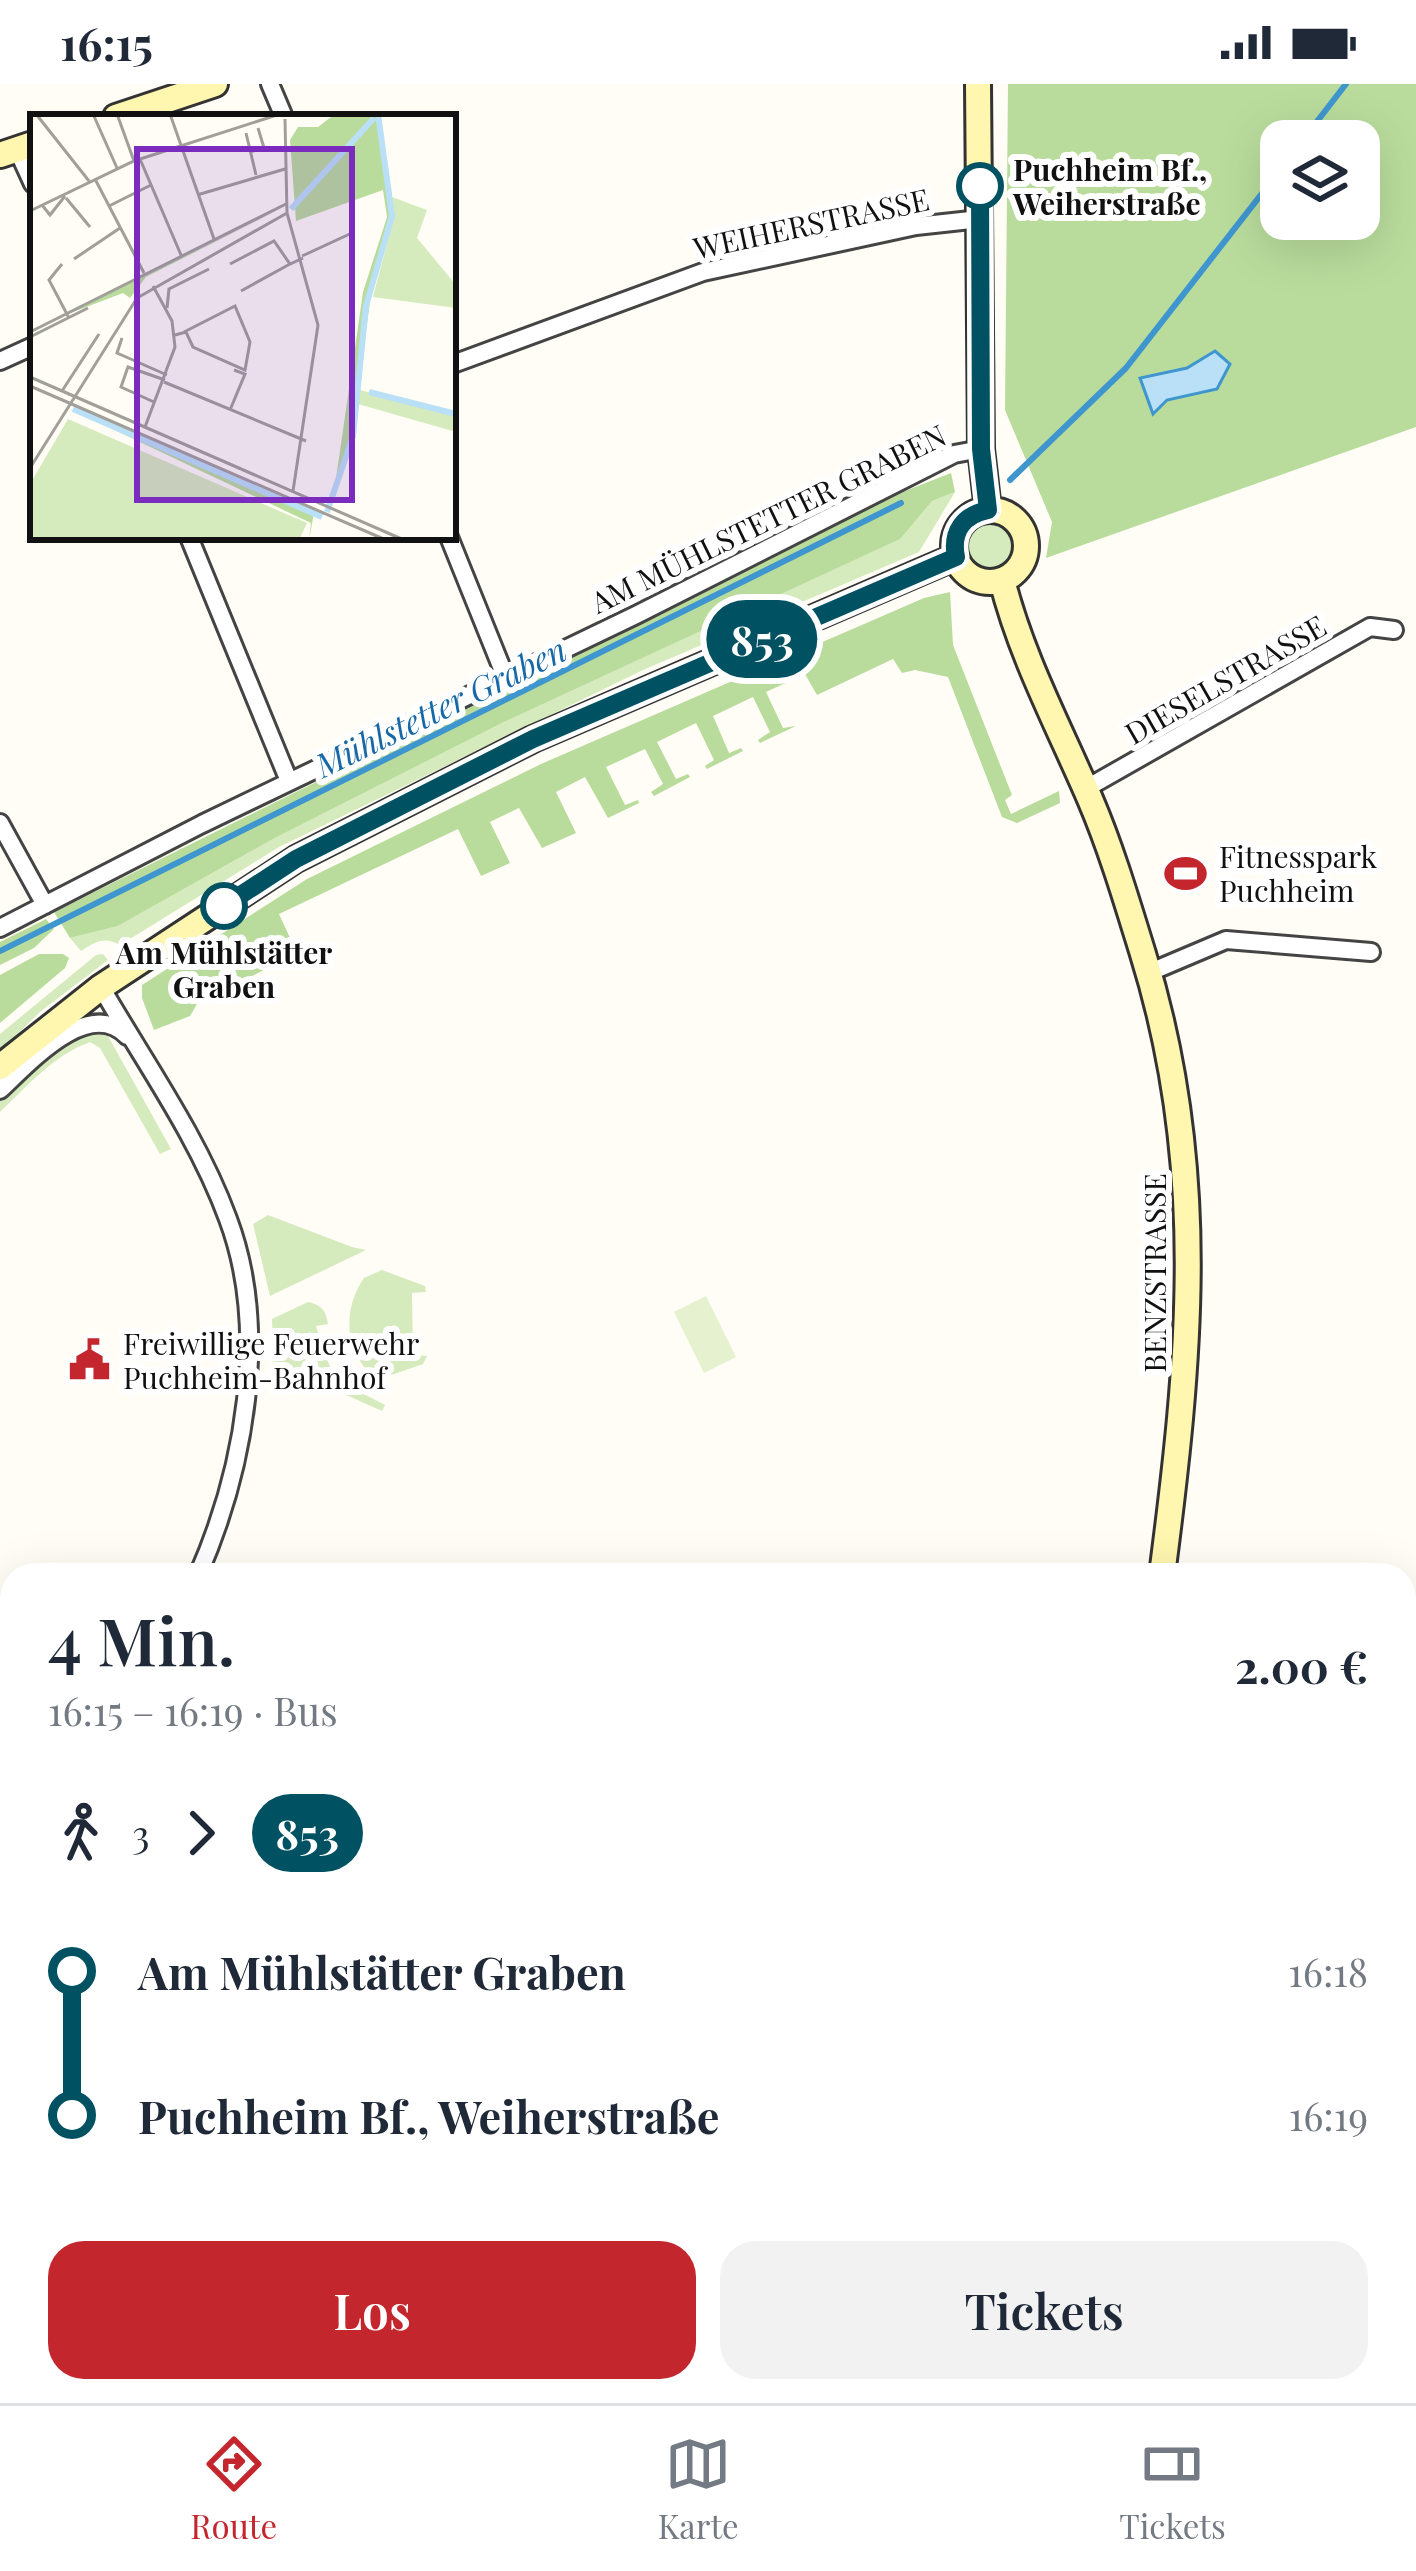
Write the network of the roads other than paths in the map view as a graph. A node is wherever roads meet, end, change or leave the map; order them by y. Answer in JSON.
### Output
{"nodes":[{"id":1,"x":215,"y":84,"type":"edge"},
{"id":2,"x":270,"y":84,"type":"edge"},
{"id":3,"x":978,"y":84,"type":"edge"},
{"id":4,"x":125,"y":114,"type":"edge"},
{"id":5,"x":283,"y":114,"type":"edge"},
{"id":6,"x":17,"y":149,"type":"edge"},
{"id":7,"x":30,"y":177,"type":"edge"},
{"id":8,"x":980,"y":219,"type":"junction"},
{"id":9,"x":30,"y":347,"type":"edge"},
{"id":10,"x":0,"y":362,"type":"edge"},
{"id":11,"x":456,"y":363,"type":"edge"},
{"id":12,"x":981,"y":449,"type":"junction"},
{"id":13,"x":988,"y":510,"type":"junction"},
{"id":14,"x":190,"y":540,"type":"edge"},
{"id":15,"x":450,"y":540,"type":"edge"},
{"id":16,"x":956,"y":557,"type":"junction"},
{"id":17,"x":1002,"y":580,"type":"junction"},
{"id":18,"x":1394,"y":630,"type":"dead end"},
{"id":19,"x":505,"y":676,"type":"junction"},
{"id":20,"x":289,"y":781,"type":"junction"},
{"id":21,"x":1085,"y":789,"type":"junction"},
{"id":22,"x":0,"y":823,"type":"edge"},
{"id":23,"x":45,"y":905,"type":"junction"},
{"id":24,"x":0,"y":928,"type":"edge"},
{"id":25,"x":1371,"y":952,"type":"dead end"},
{"id":26,"x":1148,"y":973,"type":"junction"},
{"id":27,"x":101,"y":987,"type":"junction"},
{"id":28,"x":133,"y":1042,"type":"junction"},
{"id":29,"x":0,"y":1067,"type":"edge"},
{"id":30,"x":0,"y":1090,"type":"edge"},
{"id":31,"x":203,"y":1563,"type":"edge"},
{"id":32,"x":1163,"y":1563,"type":"edge"}],
"edges":[{"from":1,"to":4,"type":"street"},
{"from":2,"to":5,"type":"street"},
{"from":3,"to":8,"type":"street"},
{"from":6,"to":7,"type":"street"},
{"from":8,"to":11,"type":"street","name":"WEIHERSTRASSE"},
{"from":8,"to":12,"type":"street"},
{"from":9,"to":10,"type":"street"},
{"from":12,"to":13,"type":"street"},
{"from":12,"to":19,"type":"street","name":"AM MÜHLSTETTER GRABEN"},
{"from":13,"to":16,"type":"street"},
{"from":13,"to":17,"type":"street"},
{"from":14,"to":20,"type":"street"},
{"from":15,"to":19,"type":"street"},
{"from":16,"to":17,"type":"street"},
{"from":16,"to":27,"type":"street"},
{"from":17,"to":21,"type":"street","name":"BENZSTRASSE"},
{"from":18,"to":21,"type":"street","name":"DIESELSTRASSE"},
{"from":19,"to":20,"type":"street","name":"AM MÜHLSTETTER GRABEN"},
{"from":20,"to":23,"type":"street","name":"AM MÜHLSTETTER GRABEN"},
{"from":21,"to":26,"type":"street","name":"BENZSTRASSE"},
{"from":22,"to":23,"type":"street"},
{"from":23,"to":24,"type":"street","name":"AM MÜHLSTETTER GRABEN"},
{"from":25,"to":26,"type":"street"},
{"from":26,"to":32,"type":"street","name":"BENZSTRASSE"},
{"from":27,"to":28,"type":"street"},
{"from":27,"to":29,"type":"street"},
{"from":28,"to":30,"type":"street"},
{"from":28,"to":31,"type":"street"}]}
